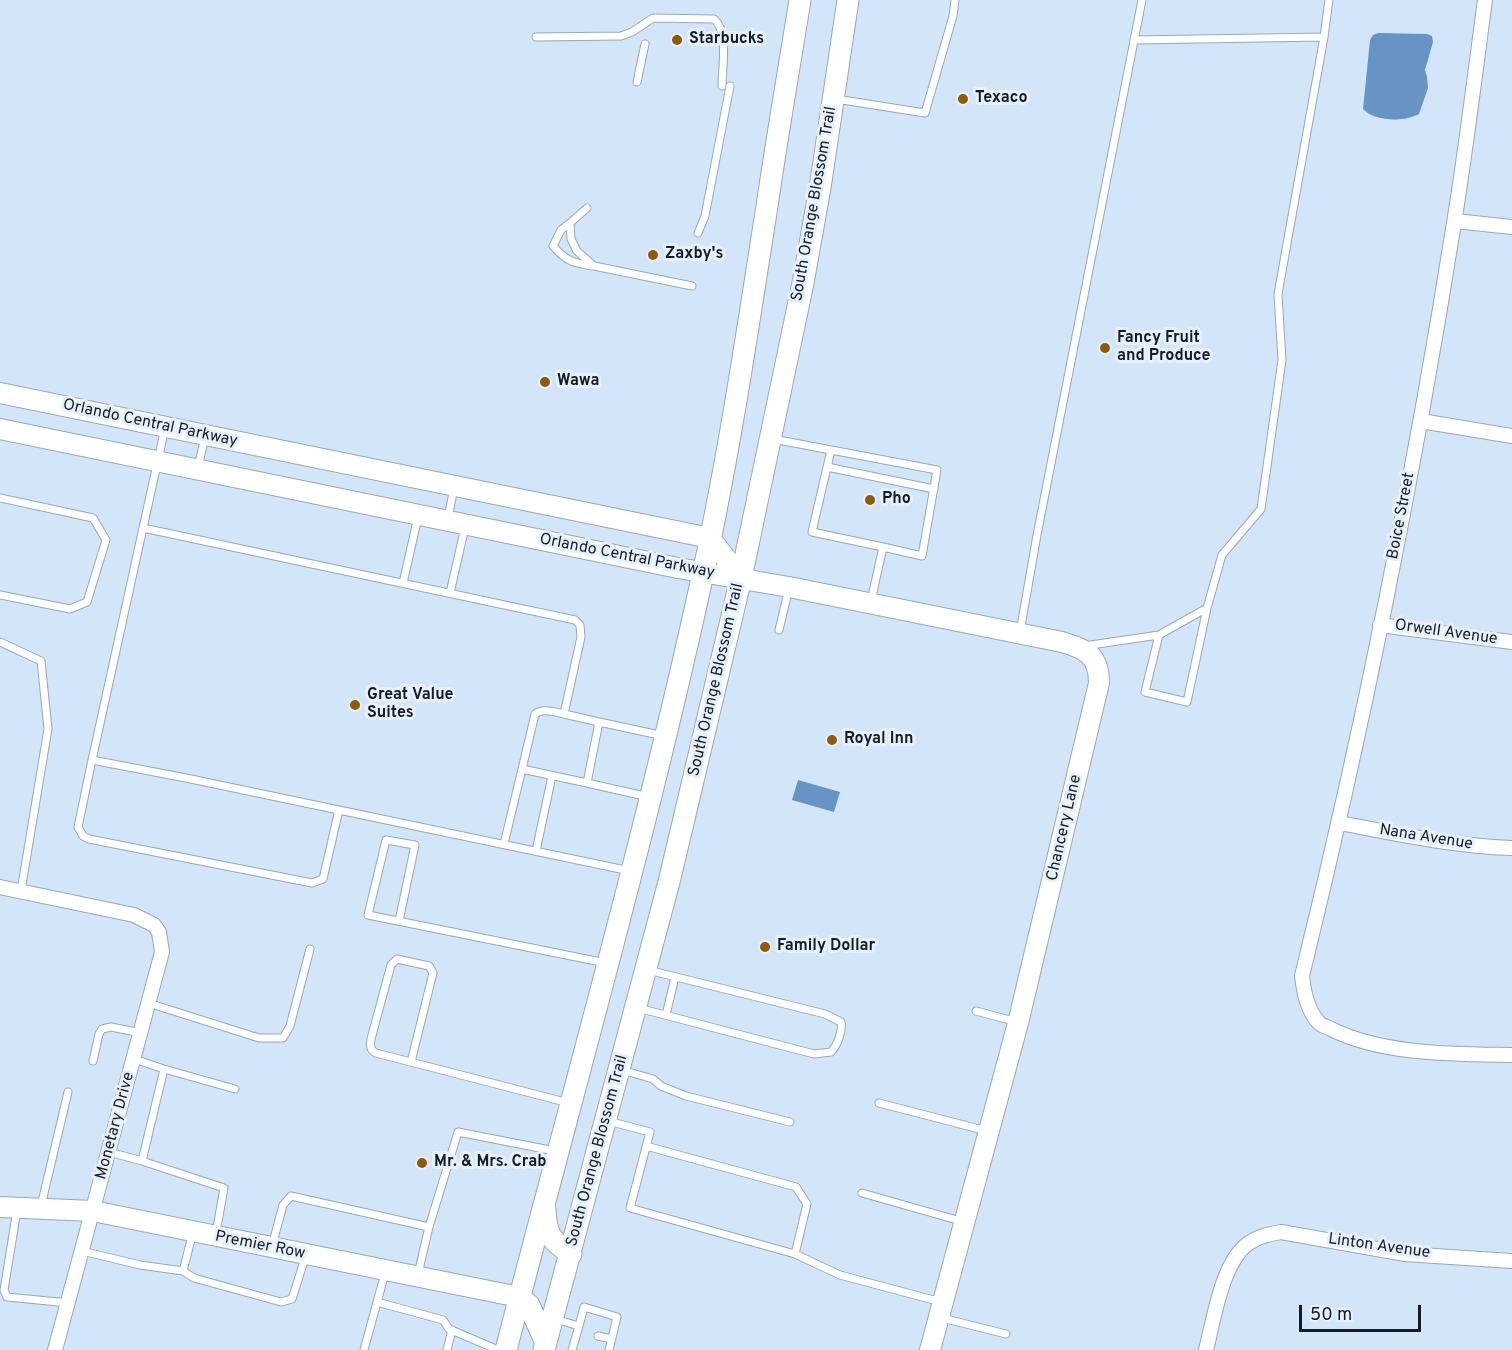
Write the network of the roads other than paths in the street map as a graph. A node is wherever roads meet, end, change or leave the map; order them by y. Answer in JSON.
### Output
{"nodes":[{"id":1,"x":800,"y":0,"type":"edge"},
{"id":2,"x":848,"y":0,"type":"edge"},
{"id":3,"x":955,"y":0,"type":"edge"},
{"id":4,"x":1142,"y":0,"type":"edge"},
{"id":5,"x":1329,"y":0,"type":"edge"},
{"id":6,"x":1485,"y":0,"type":"edge"},
{"id":7,"x":1324,"y":37,"type":"junction"},
{"id":8,"x":536,"y":38,"type":"dead end"},
{"id":9,"x":1134,"y":40,"type":"junction"},
{"id":10,"x":645,"y":44,"type":"dead end"},
{"id":11,"x":637,"y":82,"type":"dead end"},
{"id":12,"x":833,"y":99,"type":"junction"},
{"id":13,"x":587,"y":208,"type":"dead end"},
{"id":14,"x":1455,"y":221,"type":"junction"},
{"id":15,"x":570,"y":223,"type":"junction"},
{"id":16,"x":1512,"y":227,"type":"edge"},
{"id":17,"x":698,"y":233,"type":"dead end"},
{"id":18,"x":594,"y":266,"type":"junction"},
{"id":19,"x":692,"y":286,"type":"dead end"},
{"id":20,"x":0,"y":393,"type":"edge"},
{"id":21,"x":1421,"y":421,"type":"junction"},
{"id":22,"x":166,"y":427,"type":"junction"},
{"id":23,"x":0,"y":429,"type":"edge"},
{"id":24,"x":206,"y":435,"type":"junction"},
{"id":25,"x":1512,"y":436,"type":"edge"},
{"id":26,"x":770,"y":438,"type":"junction"},
{"id":27,"x":831,"y":450,"type":"junction"},
{"id":28,"x":158,"y":462,"type":"junction"},
{"id":29,"x":827,"y":467,"type":"junction"},
{"id":30,"x":197,"y":470,"type":"junction"},
{"id":31,"x":454,"y":486,"type":"junction"},
{"id":32,"x":934,"y":489,"type":"junction"},
{"id":33,"x":0,"y":498,"type":"edge"},
{"id":34,"x":418,"y":515,"type":"junction"},
{"id":35,"x":456,"y":523,"type":"junction"},
{"id":36,"x":143,"y":528,"type":"junction"},
{"id":37,"x":710,"y":538,"type":"junction"},
{"id":38,"x":883,"y":547,"type":"junction"},
{"id":39,"x":703,"y":572,"type":"junction"},
{"id":40,"x":741,"y":578,"type":"junction"},
{"id":41,"x":403,"y":583,"type":"junction"},
{"id":42,"x":789,"y":587,"type":"junction"},
{"id":43,"x":450,"y":593,"type":"junction"},
{"id":44,"x":0,"y":596,"type":"edge"},
{"id":45,"x":870,"y":604,"type":"junction"},
{"id":46,"x":1207,"y":608,"type":"junction"},
{"id":47,"x":1380,"y":625,"type":"junction"},
{"id":48,"x":779,"y":630,"type":"dead end"},
{"id":49,"x":1020,"y":634,"type":"junction"},
{"id":50,"x":1159,"y":635,"type":"junction"},
{"id":51,"x":0,"y":642,"type":"edge"},
{"id":52,"x":1512,"y":642,"type":"edge"},
{"id":53,"x":1078,"y":647,"type":"junction"},
{"id":54,"x":564,"y":714,"type":"junction"},
{"id":55,"x":599,"y":722,"type":"junction"},
{"id":56,"x":666,"y":737,"type":"junction"},
{"id":57,"x":92,"y":760,"type":"junction"},
{"id":58,"x":522,"y":769,"type":"junction"},
{"id":59,"x":552,"y":776,"type":"junction"},
{"id":60,"x":587,"y":783,"type":"junction"},
{"id":61,"x":651,"y":798,"type":"junction"},
{"id":62,"x":339,"y":810,"type":"junction"},
{"id":63,"x":1340,"y":823,"type":"junction"},
{"id":64,"x":504,"y":844,"type":"junction"},
{"id":65,"x":1512,"y":848,"type":"edge"},
{"id":66,"x":536,"y":850,"type":"junction"},
{"id":67,"x":632,"y":872,"type":"junction"},
{"id":68,"x":0,"y":887,"type":"edge"},
{"id":69,"x":21,"y":891,"type":"junction"},
{"id":70,"x":399,"y":921,"type":"junction"},
{"id":71,"x":310,"y":949,"type":"dead end"},
{"id":72,"x":609,"y":964,"type":"junction"},
{"id":73,"x":646,"y":969,"type":"junction"},
{"id":74,"x":675,"y":977,"type":"junction"},
{"id":75,"x":148,"y":1003,"type":"junction"},
{"id":76,"x":636,"y":1007,"type":"junction"},
{"id":77,"x":976,"y":1011,"type":"dead end"},
{"id":78,"x":666,"y":1015,"type":"junction"},
{"id":79,"x":1018,"y":1023,"type":"junction"},
{"id":80,"x":141,"y":1033,"type":"junction"},
{"id":81,"x":1512,"y":1055,"type":"edge"},
{"id":82,"x":134,"y":1059,"type":"junction"},
{"id":83,"x":93,"y":1061,"type":"dead end"},
{"id":84,"x":411,"y":1062,"type":"junction"},
{"id":85,"x":164,"y":1069,"type":"junction"},
{"id":86,"x":620,"y":1069,"type":"junction"},
{"id":87,"x":235,"y":1089,"type":"dead end"},
{"id":88,"x":68,"y":1092,"type":"dead end"},
{"id":89,"x":572,"y":1103,"type":"junction"},
{"id":90,"x":879,"y":1103,"type":"dead end"},
{"id":91,"x":606,"y":1121,"type":"junction"},
{"id":92,"x":790,"y":1122,"type":"dead end"},
{"id":93,"x":989,"y":1132,"type":"junction"},
{"id":94,"x":646,"y":1146,"type":"junction"},
{"id":95,"x":559,"y":1151,"type":"junction"},
{"id":96,"x":109,"y":1152,"type":"junction"},
{"id":97,"x":142,"y":1161,"type":"junction"},
{"id":98,"x":862,"y":1193,"type":"dead end"},
{"id":99,"x":544,"y":1204,"type":"junction"},
{"id":100,"x":9,"y":1207,"type":"edge"},
{"id":101,"x":40,"y":1209,"type":"junction"},
{"id":102,"x":93,"y":1211,"type":"junction"},
{"id":103,"x":965,"y":1222,"type":"junction"},
{"id":104,"x":429,"y":1227,"type":"junction"},
{"id":105,"x":193,"y":1232,"type":"junction"},
{"id":106,"x":215,"y":1237,"type":"junction"},
{"id":107,"x":271,"y":1248,"type":"junction"},
{"id":108,"x":82,"y":1251,"type":"junction"},
{"id":109,"x":571,"y":1254,"type":"junction"},
{"id":110,"x":795,"y":1254,"type":"junction"},
{"id":111,"x":306,"y":1255,"type":"junction"},
{"id":112,"x":1512,"y":1261,"type":"edge"},
{"id":113,"x":183,"y":1271,"type":"junction"},
{"id":114,"x":386,"y":1271,"type":"junction"},
{"id":115,"x":417,"y":1277,"type":"junction"},
{"id":116,"x":519,"y":1297,"type":"junction"},
{"id":117,"x":377,"y":1302,"type":"junction"},
{"id":118,"x":69,"y":1303,"type":"junction"},
{"id":119,"x":941,"y":1310,"type":"junction"},
{"id":120,"x":553,"y":1318,"type":"junction"},
{"id":121,"x":579,"y":1329,"type":"junction"},
{"id":122,"x":452,"y":1330,"type":"junction"},
{"id":123,"x":1006,"y":1334,"type":"dead end"},
{"id":124,"x":598,"y":1336,"type":"dead end"},
{"id":125,"x":612,"y":1339,"type":"junction"},
{"id":126,"x":545,"y":1346,"type":"edge"},
{"id":127,"x":574,"y":1349,"type":"edge"},
{"id":128,"x":55,"y":1350,"type":"edge"},
{"id":129,"x":364,"y":1350,"type":"edge"},
{"id":130,"x":447,"y":1350,"type":"edge"},
{"id":131,"x":498,"y":1350,"type":"edge"},
{"id":132,"x":506,"y":1350,"type":"edge"},
{"id":133,"x":609,"y":1350,"type":"edge"},
{"id":134,"x":930,"y":1350,"type":"edge"},
{"id":135,"x":1206,"y":1350,"type":"edge"}],
"edges":[{"from":1,"to":37,"type":"main road"},
{"from":2,"to":12,"type":"main road","name":"South Orange Blossom Trail"},
{"from":3,"to":12,"type":"lane"},
{"from":4,"to":9,"type":"lane"},
{"from":5,"to":7,"type":"lane"},
{"from":6,"to":14,"type":"street","name":"Boice Street"},
{"from":7,"to":9,"type":"lane"},
{"from":7,"to":46,"type":"lane"},
{"from":8,"to":17,"type":"lane"},
{"from":9,"to":49,"type":"lane"},
{"from":10,"to":11,"type":"lane"},
{"from":12,"to":26,"type":"main road","name":"South Orange Blossom Trail"},
{"from":13,"to":15,"type":"lane"},
{"from":14,"to":16,"type":"street"},
{"from":14,"to":21,"type":"street","name":"Boice Street"},
{"from":15,"to":18,"type":"lane"},
{"from":15,"to":18,"type":"lane"},
{"from":18,"to":19,"type":"lane"},
{"from":20,"to":22,"type":"street","name":"Orlando Central Parkway"},
{"from":21,"to":25,"type":"street"},
{"from":21,"to":47,"type":"street","name":"Boice Street"},
{"from":22,"to":24,"type":"street","name":"Orlando Central Parkway"},
{"from":22,"to":28,"type":"lane"},
{"from":23,"to":28,"type":"street","name":"Orlando Central Parkway"},
{"from":24,"to":30,"type":"lane"},
{"from":24,"to":31,"type":"street","name":"Orlando Central Parkway"},
{"from":26,"to":27,"type":"lane"},
{"from":26,"to":40,"type":"main road","name":"South Orange Blossom Trail"},
{"from":27,"to":29,"type":"lane"},
{"from":27,"to":32,"type":"lane"},
{"from":28,"to":30,"type":"street","name":"Orlando Central Parkway"},
{"from":28,"to":36,"type":"lane"},
{"from":29,"to":32,"type":"lane"},
{"from":29,"to":38,"type":"lane"},
{"from":30,"to":34,"type":"street","name":"Orlando Central Parkway"},
{"from":31,"to":35,"type":"lane"},
{"from":31,"to":37,"type":"street","name":"Orlando Central Parkway"},
{"from":32,"to":38,"type":"lane"},
{"from":33,"to":44,"type":"lane"},
{"from":34,"to":35,"type":"street","name":"Orlando Central Parkway"},
{"from":34,"to":41,"type":"lane"},
{"from":35,"to":39,"type":"street","name":"Orlando Central Parkway"},
{"from":35,"to":43,"type":"lane"},
{"from":36,"to":41,"type":"lane"},
{"from":36,"to":57,"type":"lane"},
{"from":37,"to":39,"type":"main road"},
{"from":37,"to":40,"type":"street","name":"Orlando Central Parkway"},
{"from":38,"to":45,"type":"lane"},
{"from":39,"to":40,"type":"street","name":"Orlando Central Parkway"},
{"from":39,"to":56,"type":"main road"},
{"from":40,"to":42,"type":"street"},
{"from":40,"to":73,"type":"main road","name":"South Orange Blossom Trail"},
{"from":41,"to":43,"type":"lane"},
{"from":42,"to":45,"type":"street"},
{"from":42,"to":48,"type":"lane"},
{"from":43,"to":54,"type":"lane"},
{"from":45,"to":49,"type":"street"},
{"from":46,"to":50,"type":"lane"},
{"from":46,"to":50,"type":"lane"},
{"from":47,"to":52,"type":"street","name":"Orwell Avenue"},
{"from":47,"to":63,"type":"street","name":"Boice Street"},
{"from":49,"to":53,"type":"street"},
{"from":50,"to":53,"type":"lane"},
{"from":51,"to":69,"type":"lane"},
{"from":53,"to":79,"type":"street","name":"Chancery Lane"},
{"from":54,"to":55,"type":"lane"},
{"from":54,"to":58,"type":"lane"},
{"from":55,"to":56,"type":"lane"},
{"from":55,"to":60,"type":"lane"},
{"from":56,"to":61,"type":"main road"},
{"from":57,"to":62,"type":"lane"},
{"from":57,"to":62,"type":"lane"},
{"from":58,"to":59,"type":"lane"},
{"from":58,"to":64,"type":"lane"},
{"from":59,"to":60,"type":"lane"},
{"from":59,"to":66,"type":"lane"},
{"from":60,"to":61,"type":"lane"},
{"from":61,"to":67,"type":"main road"},
{"from":62,"to":64,"type":"lane"},
{"from":63,"to":65,"type":"street","name":"Nana Avenue"},
{"from":63,"to":81,"type":"street","name":"Boice Street"},
{"from":64,"to":66,"type":"lane"},
{"from":66,"to":67,"type":"lane"},
{"from":67,"to":72,"type":"main road"},
{"from":68,"to":69,"type":"street"},
{"from":69,"to":75,"type":"street","name":"Monetary Drive"},
{"from":70,"to":70,"type":"lane"},
{"from":70,"to":72,"type":"lane"},
{"from":71,"to":75,"type":"lane"},
{"from":72,"to":89,"type":"main road"},
{"from":73,"to":74,"type":"lane"},
{"from":73,"to":76,"type":"main road","name":"South Orange Blossom Trail"},
{"from":74,"to":78,"type":"lane"},
{"from":74,"to":78,"type":"lane"},
{"from":75,"to":80,"type":"street","name":"Monetary Drive"},
{"from":76,"to":78,"type":"lane"},
{"from":76,"to":86,"type":"main road","name":"South Orange Blossom Trail"},
{"from":77,"to":79,"type":"lane"},
{"from":79,"to":93,"type":"street","name":"Chancery Lane"},
{"from":80,"to":82,"type":"street","name":"Monetary Drive"},
{"from":80,"to":83,"type":"lane"},
{"from":82,"to":85,"type":"lane"},
{"from":82,"to":96,"type":"street","name":"Monetary Drive"},
{"from":84,"to":84,"type":"lane"},
{"from":84,"to":89,"type":"lane"},
{"from":85,"to":87,"type":"lane"},
{"from":85,"to":97,"type":"lane"},
{"from":86,"to":91,"type":"main road","name":"South Orange Blossom Trail"},
{"from":86,"to":92,"type":"lane"},
{"from":88,"to":101,"type":"lane"},
{"from":89,"to":95,"type":"main road"},
{"from":90,"to":93,"type":"lane"},
{"from":91,"to":94,"type":"lane"},
{"from":91,"to":109,"type":"main road","name":"South Orange Blossom Trail"},
{"from":93,"to":103,"type":"street","name":"Chancery Lane"},
{"from":94,"to":110,"type":"lane"},
{"from":94,"to":110,"type":"lane"},
{"from":95,"to":99,"type":"main road"},
{"from":95,"to":104,"type":"lane"},
{"from":96,"to":97,"type":"lane"},
{"from":96,"to":102,"type":"street","name":"Monetary Drive"},
{"from":97,"to":106,"type":"lane"},
{"from":98,"to":103,"type":"lane"},
{"from":99,"to":109,"type":"main road"},
{"from":99,"to":116,"type":"main road"},
{"from":100,"to":101,"type":"street","name":"Premier Row"},
{"from":100,"to":118,"type":"lane"},
{"from":101,"to":102,"type":"street","name":"Premier Row"},
{"from":102,"to":105,"type":"street","name":"Premier Row"},
{"from":102,"to":108,"type":"street","name":"Monetary Drive"},
{"from":103,"to":119,"type":"street","name":"Chancery Lane"},
{"from":104,"to":107,"type":"lane"},
{"from":104,"to":115,"type":"lane"},
{"from":105,"to":106,"type":"street","name":"Premier Row"},
{"from":105,"to":113,"type":"lane"},
{"from":106,"to":107,"type":"street","name":"Premier Row"},
{"from":107,"to":111,"type":"street","name":"Premier Row"},
{"from":108,"to":113,"type":"lane"},
{"from":108,"to":118,"type":"street","name":"Monetary Drive"},
{"from":109,"to":120,"type":"main road","name":"South Orange Blossom Trail"},
{"from":110,"to":119,"type":"lane"},
{"from":111,"to":113,"type":"lane"},
{"from":111,"to":114,"type":"street","name":"Premier Row"},
{"from":112,"to":135,"type":"street","name":"Linton Avenue"},
{"from":114,"to":115,"type":"street","name":"Premier Row"},
{"from":114,"to":117,"type":"lane"},
{"from":115,"to":116,"type":"street","name":"Premier Row"},
{"from":116,"to":126,"type":"main road"},
{"from":116,"to":132,"type":"main road"},
{"from":117,"to":122,"type":"lane"},
{"from":117,"to":129,"type":"lane"},
{"from":118,"to":128,"type":"street","name":"Monetary Drive"},
{"from":119,"to":123,"type":"lane"},
{"from":119,"to":134,"type":"street","name":"Chancery Lane"},
{"from":120,"to":121,"type":"lane"},
{"from":120,"to":126,"type":"main road","name":"South Orange Blossom Trail"},
{"from":121,"to":125,"type":"lane"},
{"from":121,"to":127,"type":"lane"},
{"from":122,"to":130,"type":"lane"},
{"from":122,"to":131,"type":"lane"},
{"from":124,"to":125,"type":"lane"},
{"from":125,"to":133,"type":"lane"}]}
